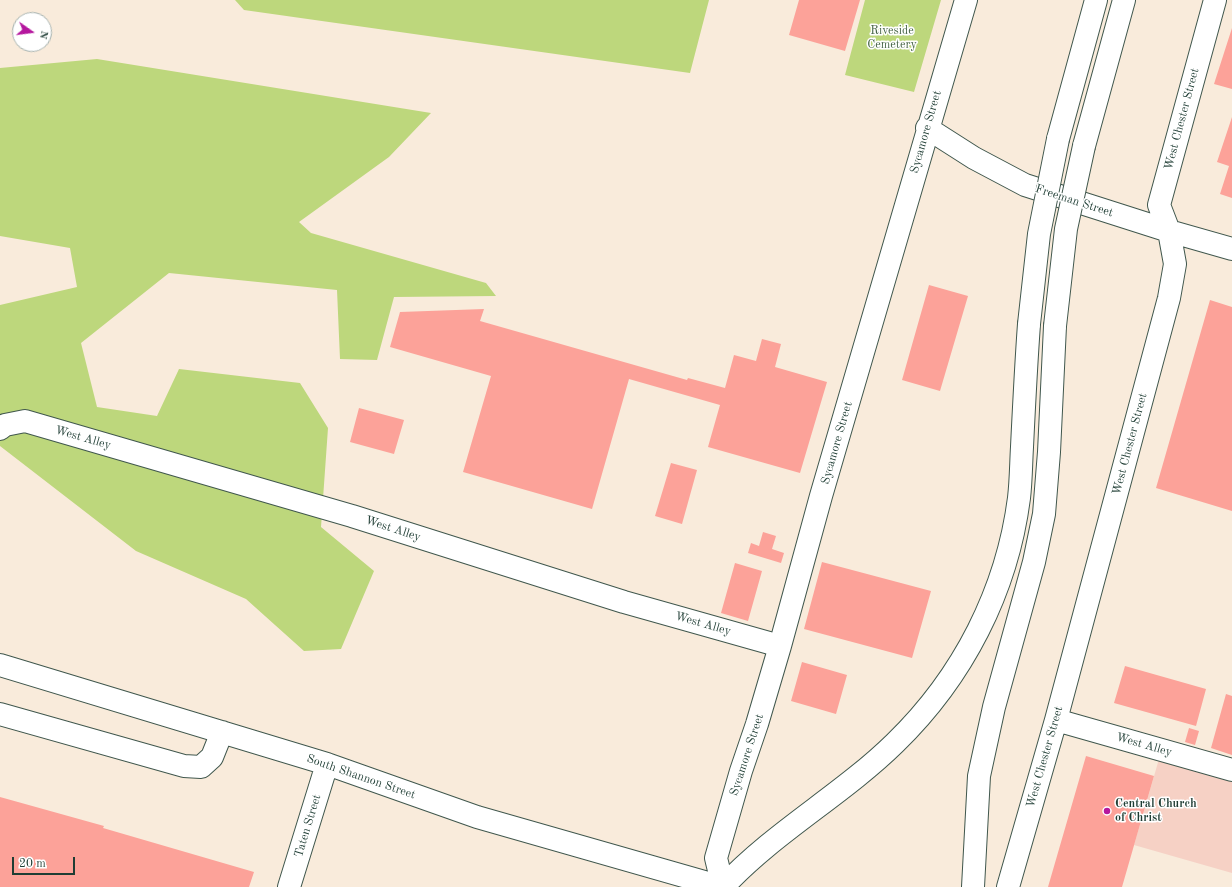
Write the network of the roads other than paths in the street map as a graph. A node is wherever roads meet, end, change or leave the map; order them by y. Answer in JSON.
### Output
{"nodes":[{"id":1,"x":966,"y":0,"type":"edge"},
{"id":2,"x":1096,"y":0,"type":"edge"},
{"id":3,"x":1124,"y":0,"type":"edge"},
{"id":4,"x":1215,"y":0,"type":"edge"},
{"id":5,"x":927,"y":128,"type":"junction"},
{"id":6,"x":1169,"y":232,"type":"junction"},
{"id":7,"x":1232,"y":249,"type":"edge"},
{"id":8,"x":3,"y":427,"type":"edge"},
{"id":9,"x":780,"y":646,"type":"junction"},
{"id":10,"x":0,"y":664,"type":"edge"},
{"id":11,"x":0,"y":714,"type":"edge"},
{"id":12,"x":1056,"y":720,"type":"junction"},
{"id":13,"x":222,"y":732,"type":"junction"},
{"id":14,"x":326,"y":764,"type":"junction"},
{"id":15,"x":1232,"y":770,"type":"edge"},
{"id":16,"x":289,"y":887,"type":"edge"},
{"id":17,"x":723,"y":887,"type":"edge"},
{"id":18,"x":973,"y":887,"type":"edge"},
{"id":19,"x":1008,"y":887,"type":"edge"}],
"edges":[{"from":1,"to":5,"type":"main road","name":"Sycamore Street"},
{"from":2,"to":17,"type":"main road","bridge":true},
{"from":3,"to":18,"type":"main road","bridge":true},
{"from":4,"to":6,"type":"main road","name":"West Chester Street"},
{"from":5,"to":6,"type":"main road","name":"Freeman Street"},
{"from":5,"to":9,"type":"main road","name":"Sycamore Street"},
{"from":6,"to":7,"type":"main road","name":"Freeman Street"},
{"from":6,"to":12,"type":"main road","name":"West Chester Street"},
{"from":8,"to":9,"type":"main road","name":"West Alley"},
{"from":9,"to":17,"type":"main road","name":"Sycamore Street"},
{"from":10,"to":13,"type":"main road","name":"South Shannon Street"},
{"from":11,"to":13,"type":"main road"},
{"from":12,"to":15,"type":"main road","name":"West Alley"},
{"from":12,"to":19,"type":"main road","name":"West Chester Street"},
{"from":13,"to":14,"type":"main road","name":"South Shannon Street"},
{"from":14,"to":16,"type":"main road","name":"Taten Street"},
{"from":14,"to":17,"type":"main road","name":"South Shannon Street"}]}
